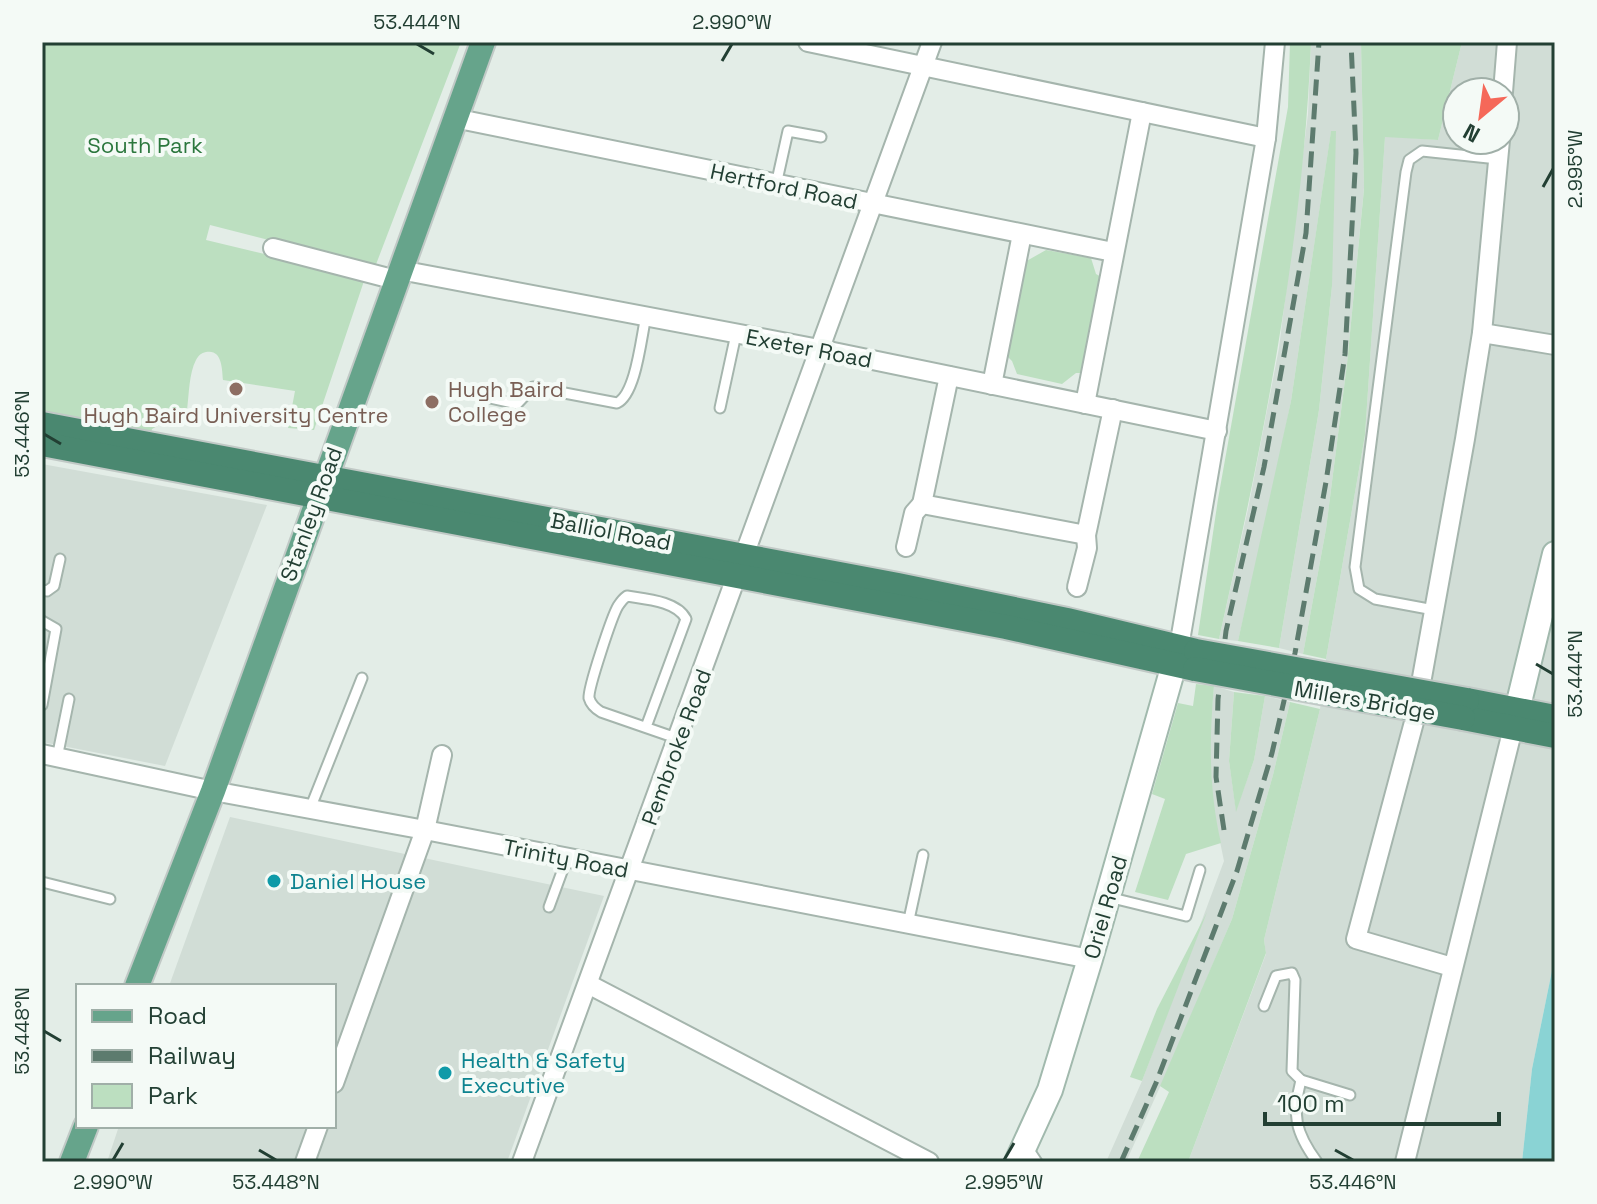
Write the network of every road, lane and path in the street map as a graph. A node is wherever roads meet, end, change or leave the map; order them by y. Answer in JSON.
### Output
{"nodes":[{"id":1,"x":483,"y":42,"type":"edge"},
{"id":2,"x":808,"y":42,"type":"edge"},
{"id":3,"x":932,"y":42,"type":"edge"},
{"id":4,"x":1275,"y":42,"type":"edge"},
{"id":5,"x":1507,"y":42,"type":"edge"},
{"id":6,"x":924,"y":65,"type":"junction"},
{"id":7,"x":1504,"y":76,"type":"edge"},
{"id":8,"x":1142,"y":112,"type":"junction"},
{"id":9,"x":454,"y":118,"type":"junction"},
{"id":10,"x":821,"y":137,"type":"dead end"},
{"id":11,"x":1266,"y":138,"type":"junction"},
{"id":12,"x":1498,"y":156,"type":"edge"},
{"id":13,"x":1498,"y":159,"type":"junction"},
{"id":14,"x":776,"y":185,"type":"junction"},
{"id":15,"x":872,"y":204,"type":"junction"},
{"id":16,"x":1022,"y":234,"type":"junction"},
{"id":17,"x":273,"y":248,"type":"dead end"},
{"id":18,"x":1113,"y":252,"type":"junction"},
{"id":19,"x":398,"y":275,"type":"junction"},
{"id":20,"x":646,"y":316,"type":"junction"},
{"id":21,"x":1482,"y":333,"type":"junction"},
{"id":22,"x":736,"y":334,"type":"junction"},
{"id":23,"x":1555,"y":345,"type":"edge"},
{"id":24,"x":819,"y":349,"type":"junction"},
{"id":25,"x":949,"y":376,"type":"junction"},
{"id":26,"x":992,"y":385,"type":"junction"},
{"id":27,"x":481,"y":396,"type":"dead end"},
{"id":28,"x":1085,"y":404,"type":"junction"},
{"id":29,"x":720,"y":408,"type":"dead end"},
{"id":30,"x":1113,"y":409,"type":"junction"},
{"id":31,"x":42,"y":424,"type":"edge"},
{"id":32,"x":1217,"y":431,"type":"junction"},
{"id":33,"x":42,"y":444,"type":"edge"},
{"id":34,"x":320,"y":487,"type":"junction"},
{"id":35,"x":922,"y":504,"type":"junction"},
{"id":36,"x":1086,"y":535,"type":"junction"},
{"id":37,"x":906,"y":547,"type":"dead end"},
{"id":38,"x":1555,"y":554,"type":"edge"},
{"id":39,"x":60,"y":559,"type":"dead end"},
{"id":40,"x":742,"y":565,"type":"junction"},
{"id":41,"x":1077,"y":587,"type":"dead end"},
{"id":42,"x":42,"y":590,"type":"edge"},
{"id":43,"x":1434,"y":610,"type":"junction"},
{"id":44,"x":42,"y":621,"type":"edge"},
{"id":45,"x":1186,"y":658,"type":"junction"},
{"id":46,"x":362,"y":678,"type":"dead end"},
{"id":47,"x":69,"y":699,"type":"dead end"},
{"id":48,"x":42,"y":705,"type":"edge"},
{"id":49,"x":1534,"y":722,"type":"edge"},
{"id":50,"x":646,"y":727,"type":"junction"},
{"id":51,"x":679,"y":739,"type":"junction"},
{"id":52,"x":442,"y":755,"type":"dead end"},
{"id":53,"x":50,"y":756,"type":"edge"},
{"id":54,"x":213,"y":791,"type":"junction"},
{"id":55,"x":310,"y":809,"type":"junction"},
{"id":56,"x":425,"y":830,"type":"junction"},
{"id":57,"x":923,"y":855,"type":"dead end"},
{"id":58,"x":567,"y":858,"type":"junction"},
{"id":59,"x":630,"y":870,"type":"junction"},
{"id":60,"x":1200,"y":870,"type":"dead end"},
{"id":61,"x":42,"y":882,"type":"edge"},
{"id":62,"x":1108,"y":897,"type":"junction"},
{"id":63,"x":110,"y":899,"type":"dead end"},
{"id":64,"x":549,"y":907,"type":"dead end"},
{"id":65,"x":908,"y":924,"type":"junction"},
{"id":66,"x":1090,"y":959,"type":"junction"},
{"id":67,"x":1452,"y":967,"type":"junction"},
{"id":68,"x":138,"y":984,"type":"edge"},
{"id":69,"x":588,"y":984,"type":"junction"},
{"id":70,"x":1264,"y":1006,"type":"dead end"},
{"id":71,"x":336,"y":1077,"type":"edge"},
{"id":72,"x":1301,"y":1080,"type":"junction"},
{"id":73,"x":1350,"y":1095,"type":"dead end"},
{"id":74,"x":85,"y":1128,"type":"edge"},
{"id":75,"x":317,"y":1128,"type":"edge"},
{"id":76,"x":1026,"y":1156,"type":"edge"},
{"id":77,"x":72,"y":1162,"type":"edge"},
{"id":78,"x":305,"y":1162,"type":"edge"},
{"id":79,"x":522,"y":1162,"type":"edge"},
{"id":80,"x":929,"y":1162,"type":"edge"},
{"id":81,"x":1317,"y":1162,"type":"edge"},
{"id":82,"x":1405,"y":1162,"type":"edge"}],
"edges":[{"from":1,"to":9,"type":"main road","name":"Stanley Road"},
{"from":2,"to":6,"type":"street"},
{"from":3,"to":6,"type":"street","name":"Pembroke Road"},
{"from":4,"to":11,"type":"street"},
{"from":5,"to":7,"type":"street"},
{"from":6,"to":8,"type":"street"},
{"from":6,"to":15,"type":"street","name":"Pembroke Road"},
{"from":8,"to":11,"type":"street"},
{"from":8,"to":18,"type":"street"},
{"from":9,"to":14,"type":"street","name":"Hertford Road"},
{"from":9,"to":19,"type":"main road","name":"Stanley Road"},
{"from":10,"to":14,"type":"lane"},
{"from":11,"to":32,"type":"street"},
{"from":12,"to":13,"type":"street"},
{"from":13,"to":21,"type":"street"},
{"from":13,"to":43,"type":"lane"},
{"from":14,"to":15,"type":"street","name":"Hertford Road"},
{"from":15,"to":16,"type":"street","name":"Hertford Road"},
{"from":15,"to":24,"type":"street","name":"Pembroke Road"},
{"from":16,"to":18,"type":"street","name":"Hertford Road"},
{"from":16,"to":26,"type":"street"},
{"from":17,"to":19,"type":"street","name":"Exeter Road"},
{"from":18,"to":28,"type":"street"},
{"from":19,"to":20,"type":"street","name":"Exeter Road"},
{"from":19,"to":34,"type":"main road","name":"Stanley Road"},
{"from":20,"to":22,"type":"street","name":"Exeter Road"},
{"from":20,"to":27,"type":"lane"},
{"from":21,"to":23,"type":"street"},
{"from":21,"to":43,"type":"street"},
{"from":22,"to":24,"type":"street","name":"Exeter Road"},
{"from":22,"to":29,"type":"lane"},
{"from":24,"to":25,"type":"street","name":"Exeter Road"},
{"from":24,"to":40,"type":"street","name":"Pembroke Road"},
{"from":25,"to":26,"type":"street","name":"Exeter Road"},
{"from":25,"to":35,"type":"street"},
{"from":26,"to":28,"type":"street","name":"Exeter Road"},
{"from":28,"to":30,"type":"street","name":"Exeter Road"},
{"from":30,"to":32,"type":"street","name":"Exeter Road"},
{"from":30,"to":36,"type":"street"},
{"from":31,"to":34,"type":"highway","name":"Balliol Road"},
{"from":32,"to":45,"type":"street"},
{"from":33,"to":34,"type":"highway","name":"Balliol Road"},
{"from":34,"to":40,"type":"highway","name":"Balliol Road"},
{"from":34,"to":54,"type":"main road","name":"Stanley Road"},
{"from":35,"to":36,"type":"street"},
{"from":35,"to":37,"type":"street"},
{"from":36,"to":41,"type":"street"},
{"from":38,"to":49,"type":"main road"},
{"from":39,"to":42,"type":"lane"},
{"from":40,"to":45,"type":"highway","name":"Balliol Road"},
{"from":40,"to":51,"type":"street","name":"Pembroke Road"},
{"from":43,"to":67,"type":"street"},
{"from":44,"to":48,"type":"lane"},
{"from":45,"to":49,"type":"highway","name":"Millers Bridge","bridge":true},
{"from":45,"to":62,"type":"main road","name":"Oriel Road"},
{"from":46,"to":55,"type":"lane"},
{"from":47,"to":53,"type":"lane"},
{"from":49,"to":67,"type":"street"},
{"from":50,"to":50,"type":"lane"},
{"from":50,"to":51,"type":"lane"},
{"from":51,"to":59,"type":"street","name":"Pembroke Road"},
{"from":52,"to":56,"type":"street"},
{"from":53,"to":54,"type":"street","name":"Trinity Road"},
{"from":54,"to":55,"type":"street","name":"Trinity Road"},
{"from":54,"to":68,"type":"main road","name":"Stanley Road"},
{"from":55,"to":56,"type":"street","name":"Trinity Road"},
{"from":56,"to":58,"type":"street","name":"Trinity Road"},
{"from":56,"to":71,"type":"street"},
{"from":57,"to":65,"type":"lane"},
{"from":58,"to":59,"type":"street","name":"Trinity Road"},
{"from":58,"to":64,"type":"lane"},
{"from":59,"to":65,"type":"street","name":"Trinity Road"},
{"from":59,"to":69,"type":"street","name":"Pembroke Road"},
{"from":60,"to":62,"type":"lane"},
{"from":61,"to":63,"type":"lane"},
{"from":62,"to":66,"type":"main road","name":"Oriel Road"},
{"from":65,"to":66,"type":"street","name":"Trinity Road"},
{"from":66,"to":76,"type":"main road","name":"Oriel Road"},
{"from":67,"to":82,"type":"street"},
{"from":69,"to":79,"type":"street","name":"Pembroke Road"},
{"from":69,"to":80,"type":"street"},
{"from":70,"to":72,"type":"lane"},
{"from":72,"to":73,"type":"lane"},
{"from":72,"to":81,"type":"lane"},
{"from":74,"to":77,"type":"main road"},
{"from":75,"to":78,"type":"street"}]}
